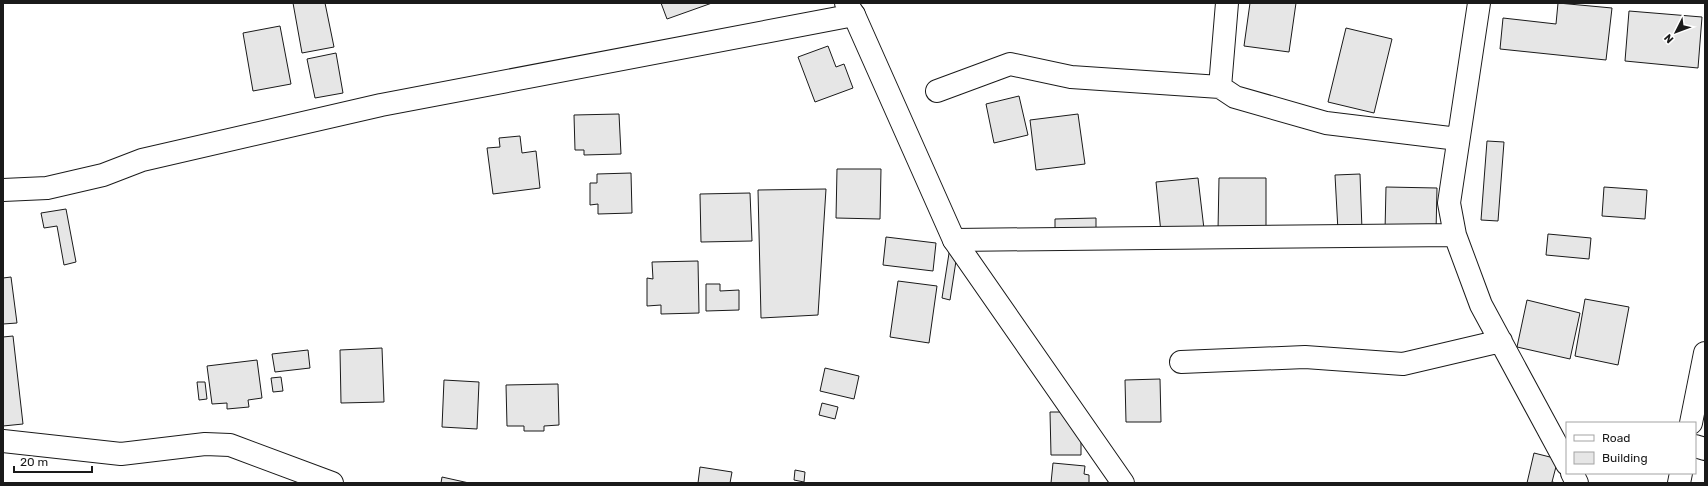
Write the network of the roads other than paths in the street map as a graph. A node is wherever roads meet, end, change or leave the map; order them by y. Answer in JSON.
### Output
{"nodes":[{"id":1,"x":1227,"y":3,"type":"edge"},
{"id":2,"x":1479,"y":3,"type":"edge"},
{"id":3,"x":850,"y":9,"type":"edge"},
{"id":4,"x":1220,"y":87,"type":"junction"},
{"id":5,"x":937,"y":91,"type":"dead end"},
{"id":6,"x":1458,"y":139,"type":"junction"},
{"id":7,"x":3,"y":190,"type":"edge"},
{"id":8,"x":1455,"y":235,"type":"junction"},
{"id":9,"x":954,"y":240,"type":"junction"},
{"id":10,"x":1501,"y":340,"type":"junction"},
{"id":11,"x":1705,"y":353,"type":"edge"},
{"id":12,"x":1181,"y":362,"type":"dead end"},
{"id":13,"x":1691,"y":422,"type":"edge"},
{"id":14,"x":3,"y":441,"type":"edge"},
{"id":15,"x":1566,"y":462,"type":"edge"},
{"id":16,"x":1572,"y":474,"type":"edge"},
{"id":17,"x":332,"y":483,"type":"edge"},
{"id":18,"x":1123,"y":483,"type":"edge"},
{"id":19,"x":1577,"y":483,"type":"edge"}],
"edges":[{"from":1,"to":4,"type":"street"},
{"from":2,"to":6,"type":"street"},
{"from":3,"to":7,"type":"street"},
{"from":3,"to":9,"type":"street"},
{"from":4,"to":5,"type":"street"},
{"from":4,"to":6,"type":"street"},
{"from":6,"to":8,"type":"street"},
{"from":8,"to":9,"type":"street"},
{"from":8,"to":10,"type":"street"},
{"from":9,"to":18,"type":"street"},
{"from":10,"to":12,"type":"street"},
{"from":10,"to":15,"type":"street"},
{"from":11,"to":13,"type":"street"},
{"from":14,"to":17,"type":"street"},
{"from":16,"to":19,"type":"street"}]}
